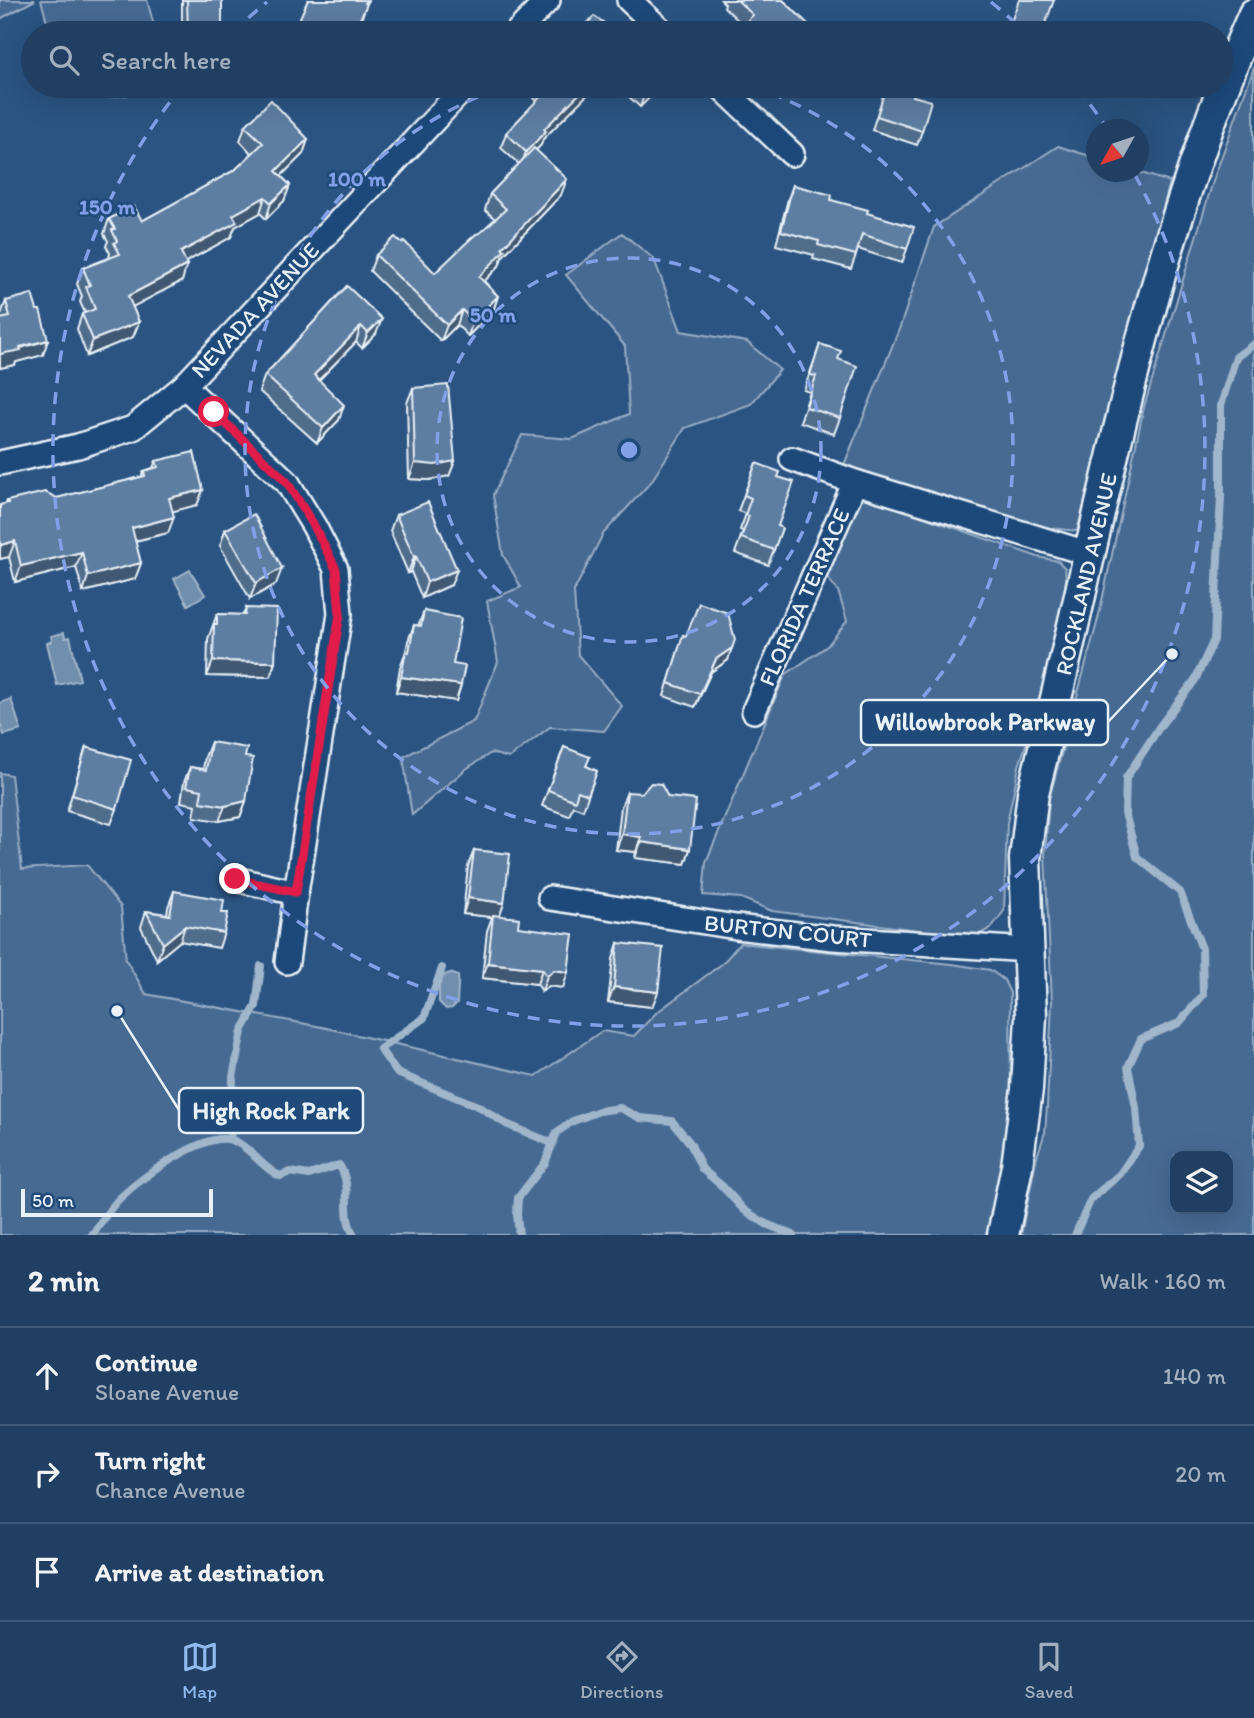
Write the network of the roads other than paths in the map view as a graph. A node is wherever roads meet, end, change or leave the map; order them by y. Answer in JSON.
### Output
{"nodes":[{"id":1,"x":548,"y":0,"type":"edge"},
{"id":2,"x":629,"y":0,"type":"edge"},
{"id":3,"x":1254,"y":15,"type":"edge"},
{"id":4,"x":528,"y":21,"type":"edge"},
{"id":5,"x":651,"y":21,"type":"edge"},
{"id":6,"x":1233,"y":69,"type":"edge"},
{"id":7,"x":455,"y":98,"type":"edge"},
{"id":8,"x":733,"y":98,"type":"edge"},
{"id":9,"x":1222,"y":98,"type":"edge"},
{"id":10,"x":792,"y":154,"type":"dead end"},
{"id":11,"x":184,"y":386,"type":"junction"},
{"id":12,"x":792,"y":459,"type":"dead end"},
{"id":13,"x":0,"y":463,"type":"edge"},
{"id":14,"x":855,"y":482,"type":"junction"},
{"id":15,"x":1090,"y":554,"type":"junction"},
{"id":16,"x":754,"y":711,"type":"dead end"},
{"id":17,"x":235,"y":879,"type":"dead end"},
{"id":18,"x":296,"y":892,"type":"junction"},
{"id":19,"x":550,"y":898,"type":"dead end"},
{"id":20,"x":1029,"y":950,"type":"junction"},
{"id":21,"x":287,"y":962,"type":"dead end"},
{"id":22,"x":1003,"y":1235,"type":"edge"}],
"edges":[{"from":1,"to":4,"type":"street"},
{"from":2,"to":5,"type":"street"},
{"from":3,"to":6,"type":"street","name":"ROCKLAND AVENUE"},
{"from":7,"to":11,"type":"street","name":"NEVADA AVENUE"},
{"from":8,"to":10,"type":"street"},
{"from":9,"to":15,"type":"street","name":"ROCKLAND AVENUE"},
{"from":11,"to":13,"type":"street","name":"NEVADA AVENUE"},
{"from":11,"to":18,"type":"street"},
{"from":12,"to":14,"type":"street","name":"FLORIDA TERRACE"},
{"from":14,"to":15,"type":"street","name":"FLORIDA TERRACE"},
{"from":14,"to":16,"type":"street","name":"FLORIDA TERRACE"},
{"from":15,"to":20,"type":"street","name":"ROCKLAND AVENUE"},
{"from":17,"to":18,"type":"street"},
{"from":18,"to":21,"type":"street"},
{"from":19,"to":20,"type":"street","name":"BURTON COURT"},
{"from":20,"to":22,"type":"street","name":"ROCKLAND AVENUE"}]}
